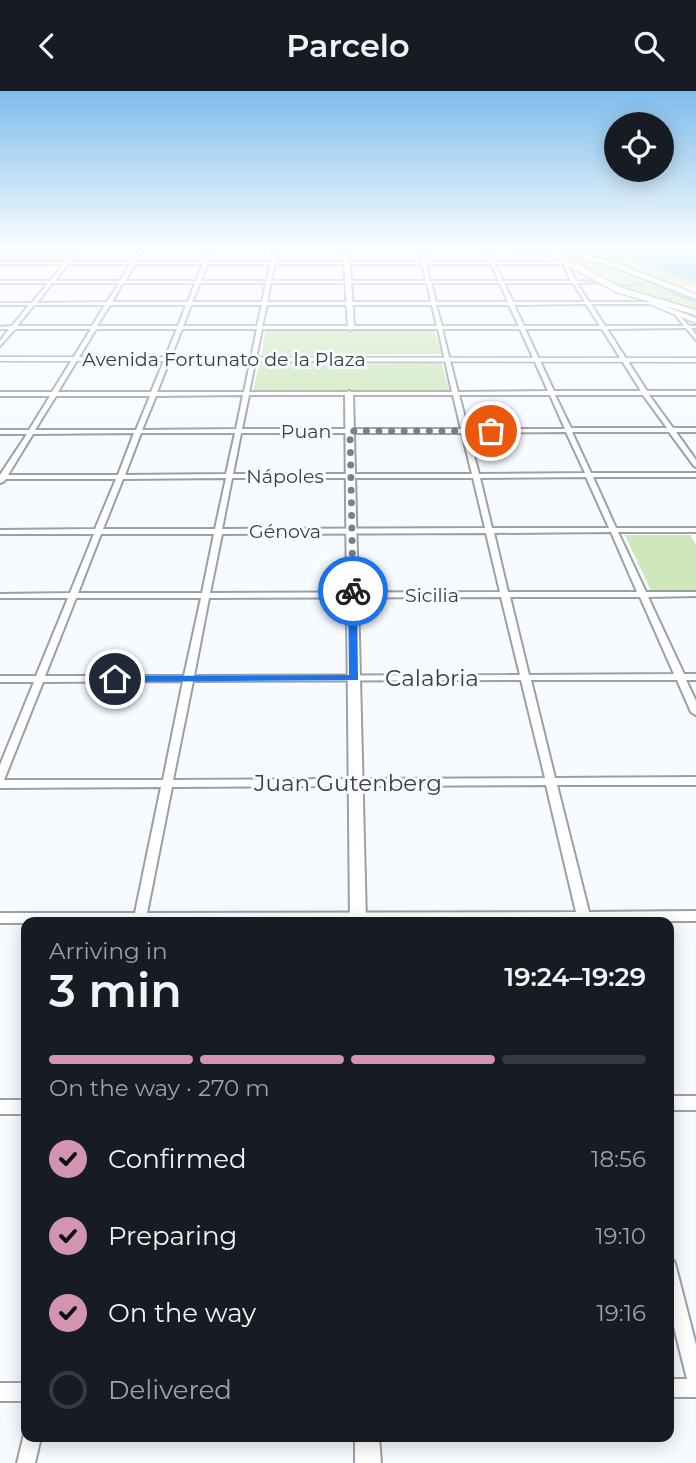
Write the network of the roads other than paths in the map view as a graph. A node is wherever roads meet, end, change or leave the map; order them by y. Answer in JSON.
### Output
{"nodes":[{"id":1,"x":28,"y":311,"type":"edge"},
{"id":2,"x":105,"y":311,"type":"edge"},
{"id":3,"x":186,"y":311,"type":"edge"},
{"id":4,"x":264,"y":311,"type":"edge"},
{"id":5,"x":350,"y":311,"type":"edge"},
{"id":6,"x":436,"y":311,"type":"edge"},
{"id":7,"x":515,"y":311,"type":"edge"},
{"id":8,"x":594,"y":311,"type":"edge"},
{"id":9,"x":670,"y":311,"type":"edge"},
{"id":10,"x":677,"y":314,"type":"junction"},
{"id":11,"x":696,"y":321,"type":"edge"},
{"id":12,"x":440,"y":327,"type":"junction"},
{"id":13,"x":522,"y":327,"type":"junction"},
{"id":14,"x":605,"y":327,"type":"junction"},
{"id":15,"x":687,"y":327,"type":"junction"},
{"id":16,"x":696,"y":327,"type":"edge"},
{"id":17,"x":0,"y":328,"type":"edge"},
{"id":18,"x":14,"y":328,"type":"junction"},
{"id":19,"x":94,"y":328,"type":"junction"},
{"id":20,"x":180,"y":328,"type":"junction"},
{"id":21,"x":260,"y":328,"type":"junction"},
{"id":22,"x":351,"y":328,"type":"junction"},
{"id":23,"x":696,"y":338,"type":"edge"},
{"id":24,"x":0,"y":344,"type":"edge"},
{"id":25,"x":167,"y":358,"type":"junction"},
{"id":26,"x":254,"y":358,"type":"junction"},
{"id":27,"x":447,"y":358,"type":"junction"},
{"id":28,"x":534,"y":358,"type":"junction"},
{"id":29,"x":623,"y":358,"type":"junction"},
{"id":30,"x":696,"y":358,"type":"edge"},
{"id":31,"x":0,"y":359,"type":"edge"},
{"id":32,"x":76,"y":359,"type":"junction"},
{"id":33,"x":349,"y":393,"type":"junction"},
{"id":34,"x":456,"y":393,"type":"junction"},
{"id":35,"x":550,"y":393,"type":"junction"},
{"id":36,"x":645,"y":393,"type":"junction"},
{"id":37,"x":696,"y":393,"type":"edge"},
{"id":38,"x":0,"y":394,"type":"edge"},
{"id":39,"x":54,"y":394,"type":"junction"},
{"id":40,"x":153,"y":394,"type":"junction"},
{"id":41,"x":247,"y":394,"type":"junction"},
{"id":42,"x":568,"y":430,"type":"junction"},
{"id":43,"x":671,"y":430,"type":"junction"},
{"id":44,"x":696,"y":430,"type":"edge"},
{"id":45,"x":240,"y":431,"type":"junction"},
{"id":46,"x":350,"y":431,"type":"junction"},
{"id":47,"x":465,"y":431,"type":"junction"},
{"id":48,"x":0,"y":432,"type":"edge"},
{"id":49,"x":32,"y":432,"type":"junction"},
{"id":50,"x":138,"y":432,"type":"junction"},
{"id":51,"x":696,"y":465,"type":"edge"},
{"id":52,"x":476,"y":475,"type":"junction"},
{"id":53,"x":589,"y":475,"type":"junction"},
{"id":54,"x":696,"y":475,"type":"edge"},
{"id":55,"x":120,"y":476,"type":"junction"},
{"id":56,"x":230,"y":476,"type":"junction"},
{"id":57,"x":351,"y":476,"type":"junction"},
{"id":58,"x":1,"y":479,"type":"edge"},
{"id":59,"x":614,"y":530,"type":"junction"},
{"id":60,"x":696,"y":530,"type":"edge"},
{"id":61,"x":219,"y":531,"type":"junction"},
{"id":62,"x":351,"y":531,"type":"junction"},
{"id":63,"x":489,"y":531,"type":"junction"},
{"id":64,"x":0,"y":532,"type":"edge"},
{"id":65,"x":98,"y":532,"type":"junction"},
{"id":66,"x":505,"y":594,"type":"junction"},
{"id":67,"x":642,"y":594,"type":"junction"},
{"id":68,"x":696,"y":594,"type":"edge"},
{"id":69,"x":206,"y":595,"type":"junction"},
{"id":70,"x":353,"y":595,"type":"junction"},
{"id":71,"x":0,"y":596,"type":"edge"},
{"id":72,"x":73,"y":596,"type":"junction"},
{"id":73,"x":680,"y":677,"type":"junction"},
{"id":74,"x":696,"y":677,"type":"edge"},
{"id":75,"x":354,"y":678,"type":"junction"},
{"id":76,"x":525,"y":678,"type":"junction"},
{"id":77,"x":0,"y":679,"type":"edge"},
{"id":78,"x":40,"y":679,"type":"junction"},
{"id":79,"x":190,"y":679,"type":"junction"},
{"id":80,"x":696,"y":712,"type":"edge"},
{"id":81,"x":0,"y":778,"type":"edge"},
{"id":82,"x":696,"y":781,"type":"edge"},
{"id":83,"x":550,"y":782,"type":"junction"},
{"id":84,"x":168,"y":783,"type":"junction"},
{"id":85,"x":356,"y":783,"type":"junction"},
{"id":86,"x":0,"y":784,"type":"edge"},
{"id":87,"x":696,"y":916,"type":"edge"},
{"id":88,"x":140,"y":917,"type":"edge"},
{"id":89,"x":358,"y":917,"type":"edge"},
{"id":90,"x":584,"y":917,"type":"edge"},
{"id":91,"x":659,"y":917,"type":"edge"},
{"id":92,"x":0,"y":918,"type":"edge"},
{"id":93,"x":21,"y":918,"type":"edge"},
{"id":94,"x":674,"y":1103,"type":"edge"},
{"id":95,"x":696,"y":1103,"type":"edge"},
{"id":96,"x":0,"y":1107,"type":"edge"},
{"id":97,"x":21,"y":1107,"type":"edge"},
{"id":98,"x":674,"y":1291,"type":"edge"},
{"id":99,"x":696,"y":1380,"type":"edge"},
{"id":100,"x":674,"y":1388,"type":"edge"},
{"id":101,"x":696,"y":1388,"type":"edge"},
{"id":102,"x":0,"y":1392,"type":"edge"},
{"id":103,"x":21,"y":1392,"type":"edge"},
{"id":104,"x":31,"y":1442,"type":"edge"},
{"id":105,"x":367,"y":1442,"type":"edge"},
{"id":106,"x":26,"y":1463,"type":"edge"},
{"id":107,"x":368,"y":1463,"type":"edge"}],
"edges":[{"from":1,"to":18,"type":"street"},
{"from":2,"to":19,"type":"street"},
{"from":3,"to":20,"type":"street"},
{"from":4,"to":21,"type":"street"},
{"from":5,"to":22,"type":"street"},
{"from":6,"to":12,"type":"street"},
{"from":7,"to":13,"type":"street"},
{"from":8,"to":14,"type":"street"},
{"from":9,"to":10,"type":"main road"},
{"from":10,"to":11,"type":"main road"},
{"from":10,"to":15,"type":"street"},
{"from":12,"to":13,"type":"street"},
{"from":12,"to":22,"type":"street"},
{"from":12,"to":27,"type":"street"},
{"from":13,"to":14,"type":"street"},
{"from":13,"to":28,"type":"street"},
{"from":14,"to":15,"type":"street"},
{"from":14,"to":29,"type":"street"},
{"from":15,"to":16,"type":"street"},
{"from":15,"to":23,"type":"street"},
{"from":17,"to":18,"type":"street"},
{"from":18,"to":19,"type":"street"},
{"from":18,"to":24,"type":"street"},
{"from":19,"to":20,"type":"street"},
{"from":19,"to":32,"type":"street"},
{"from":20,"to":21,"type":"street"},
{"from":20,"to":25,"type":"street"},
{"from":21,"to":22,"type":"street"},
{"from":21,"to":26,"type":"street"},
{"from":25,"to":26,"type":"main road","name":"Avenida Fortunato de la Plaza"},
{"from":25,"to":32,"type":"main road","name":"Avenida Fortunato de la Plaza"},
{"from":25,"to":40,"type":"street"},
{"from":26,"to":27,"type":"main road","name":"Avenida Fortunato de la Plaza"},
{"from":26,"to":41,"type":"street"},
{"from":27,"to":28,"type":"main road","name":"Avenida Fortunato de la Plaza"},
{"from":27,"to":34,"type":"street"},
{"from":28,"to":29,"type":"main road","name":"Avenida Fortunato de la Plaza"},
{"from":28,"to":35,"type":"street"},
{"from":29,"to":30,"type":"main road","name":"Avenida Fortunato de la Plaza"},
{"from":29,"to":36,"type":"street"},
{"from":31,"to":32,"type":"main road","name":"Avenida Fortunato de la Plaza"},
{"from":32,"to":39,"type":"street"},
{"from":33,"to":34,"type":"street"},
{"from":33,"to":41,"type":"street"},
{"from":33,"to":46,"type":"street"},
{"from":34,"to":35,"type":"street"},
{"from":34,"to":47,"type":"street"},
{"from":35,"to":36,"type":"street"},
{"from":35,"to":42,"type":"street"},
{"from":36,"to":37,"type":"street"},
{"from":36,"to":43,"type":"street"},
{"from":38,"to":39,"type":"street"},
{"from":39,"to":40,"type":"street"},
{"from":39,"to":49,"type":"street"},
{"from":40,"to":41,"type":"street"},
{"from":40,"to":50,"type":"street"},
{"from":41,"to":45,"type":"street"},
{"from":42,"to":43,"type":"street","name":"Puan"},
{"from":42,"to":47,"type":"street","name":"Puan"},
{"from":42,"to":53,"type":"street"},
{"from":43,"to":44,"type":"street","name":"Puan"},
{"from":43,"to":51,"type":"street"},
{"from":45,"to":46,"type":"street","name":"Puan"},
{"from":45,"to":50,"type":"street","name":"Puan"},
{"from":45,"to":56,"type":"street"},
{"from":46,"to":47,"type":"street","name":"Puan"},
{"from":46,"to":57,"type":"street"},
{"from":47,"to":52,"type":"street"},
{"from":48,"to":49,"type":"street","name":"Puan"},
{"from":49,"to":50,"type":"street","name":"Puan"},
{"from":49,"to":58,"type":"street"},
{"from":50,"to":55,"type":"street"},
{"from":52,"to":53,"type":"street","name":"Nápoles"},
{"from":52,"to":57,"type":"street","name":"Nápoles"},
{"from":52,"to":63,"type":"street"},
{"from":53,"to":54,"type":"street","name":"Nápoles"},
{"from":53,"to":59,"type":"street"},
{"from":55,"to":56,"type":"street","name":"Nápoles"},
{"from":55,"to":58,"type":"street","name":"Nápoles"},
{"from":55,"to":65,"type":"street"},
{"from":56,"to":57,"type":"street","name":"Nápoles"},
{"from":56,"to":61,"type":"street"},
{"from":57,"to":62,"type":"street"},
{"from":59,"to":60,"type":"street","name":"Génova"},
{"from":59,"to":63,"type":"street","name":"Génova"},
{"from":59,"to":67,"type":"street"},
{"from":61,"to":62,"type":"street","name":"Génova"},
{"from":61,"to":65,"type":"street","name":"Génova"},
{"from":61,"to":69,"type":"street"},
{"from":62,"to":63,"type":"street","name":"Génova"},
{"from":62,"to":70,"type":"street"},
{"from":63,"to":66,"type":"street"},
{"from":64,"to":65,"type":"street","name":"Génova"},
{"from":65,"to":72,"type":"street"},
{"from":66,"to":67,"type":"street","name":"Sicilia"},
{"from":66,"to":70,"type":"street","name":"Sicilia"},
{"from":66,"to":76,"type":"street"},
{"from":67,"to":68,"type":"street","name":"Sicilia"},
{"from":67,"to":73,"type":"street"},
{"from":69,"to":70,"type":"street","name":"Sicilia"},
{"from":69,"to":72,"type":"street","name":"Sicilia"},
{"from":69,"to":79,"type":"street"},
{"from":70,"to":75,"type":"street"},
{"from":71,"to":72,"type":"street","name":"Sicilia"},
{"from":72,"to":78,"type":"street"},
{"from":73,"to":74,"type":"street","name":"Calabria"},
{"from":73,"to":76,"type":"street","name":"Calabria"},
{"from":73,"to":80,"type":"street"},
{"from":75,"to":76,"type":"street","name":"Calabria"},
{"from":75,"to":79,"type":"street","name":"Calabria"},
{"from":75,"to":85,"type":"street"},
{"from":76,"to":83,"type":"street"},
{"from":77,"to":78,"type":"street","name":"Calabria"},
{"from":78,"to":79,"type":"street","name":"Calabria"},
{"from":78,"to":81,"type":"street"},
{"from":79,"to":84,"type":"street"},
{"from":82,"to":83,"type":"street","name":"Juan Gutenberg"},
{"from":83,"to":85,"type":"street","name":"Juan Gutenberg"},
{"from":83,"to":90,"type":"street"},
{"from":84,"to":85,"type":"street","name":"Juan Gutenberg"},
{"from":84,"to":86,"type":"street","name":"Juan Gutenberg"},
{"from":84,"to":88,"type":"street"},
{"from":85,"to":89,"type":"street"},
{"from":87,"to":91,"type":"street"},
{"from":92,"to":93,"type":"street"},
{"from":94,"to":95,"type":"street"},
{"from":96,"to":97,"type":"street"},
{"from":98,"to":99,"type":"street"},
{"from":100,"to":101,"type":"street"},
{"from":102,"to":103,"type":"street"},
{"from":104,"to":106,"type":"street"},
{"from":105,"to":107,"type":"street"}]}
